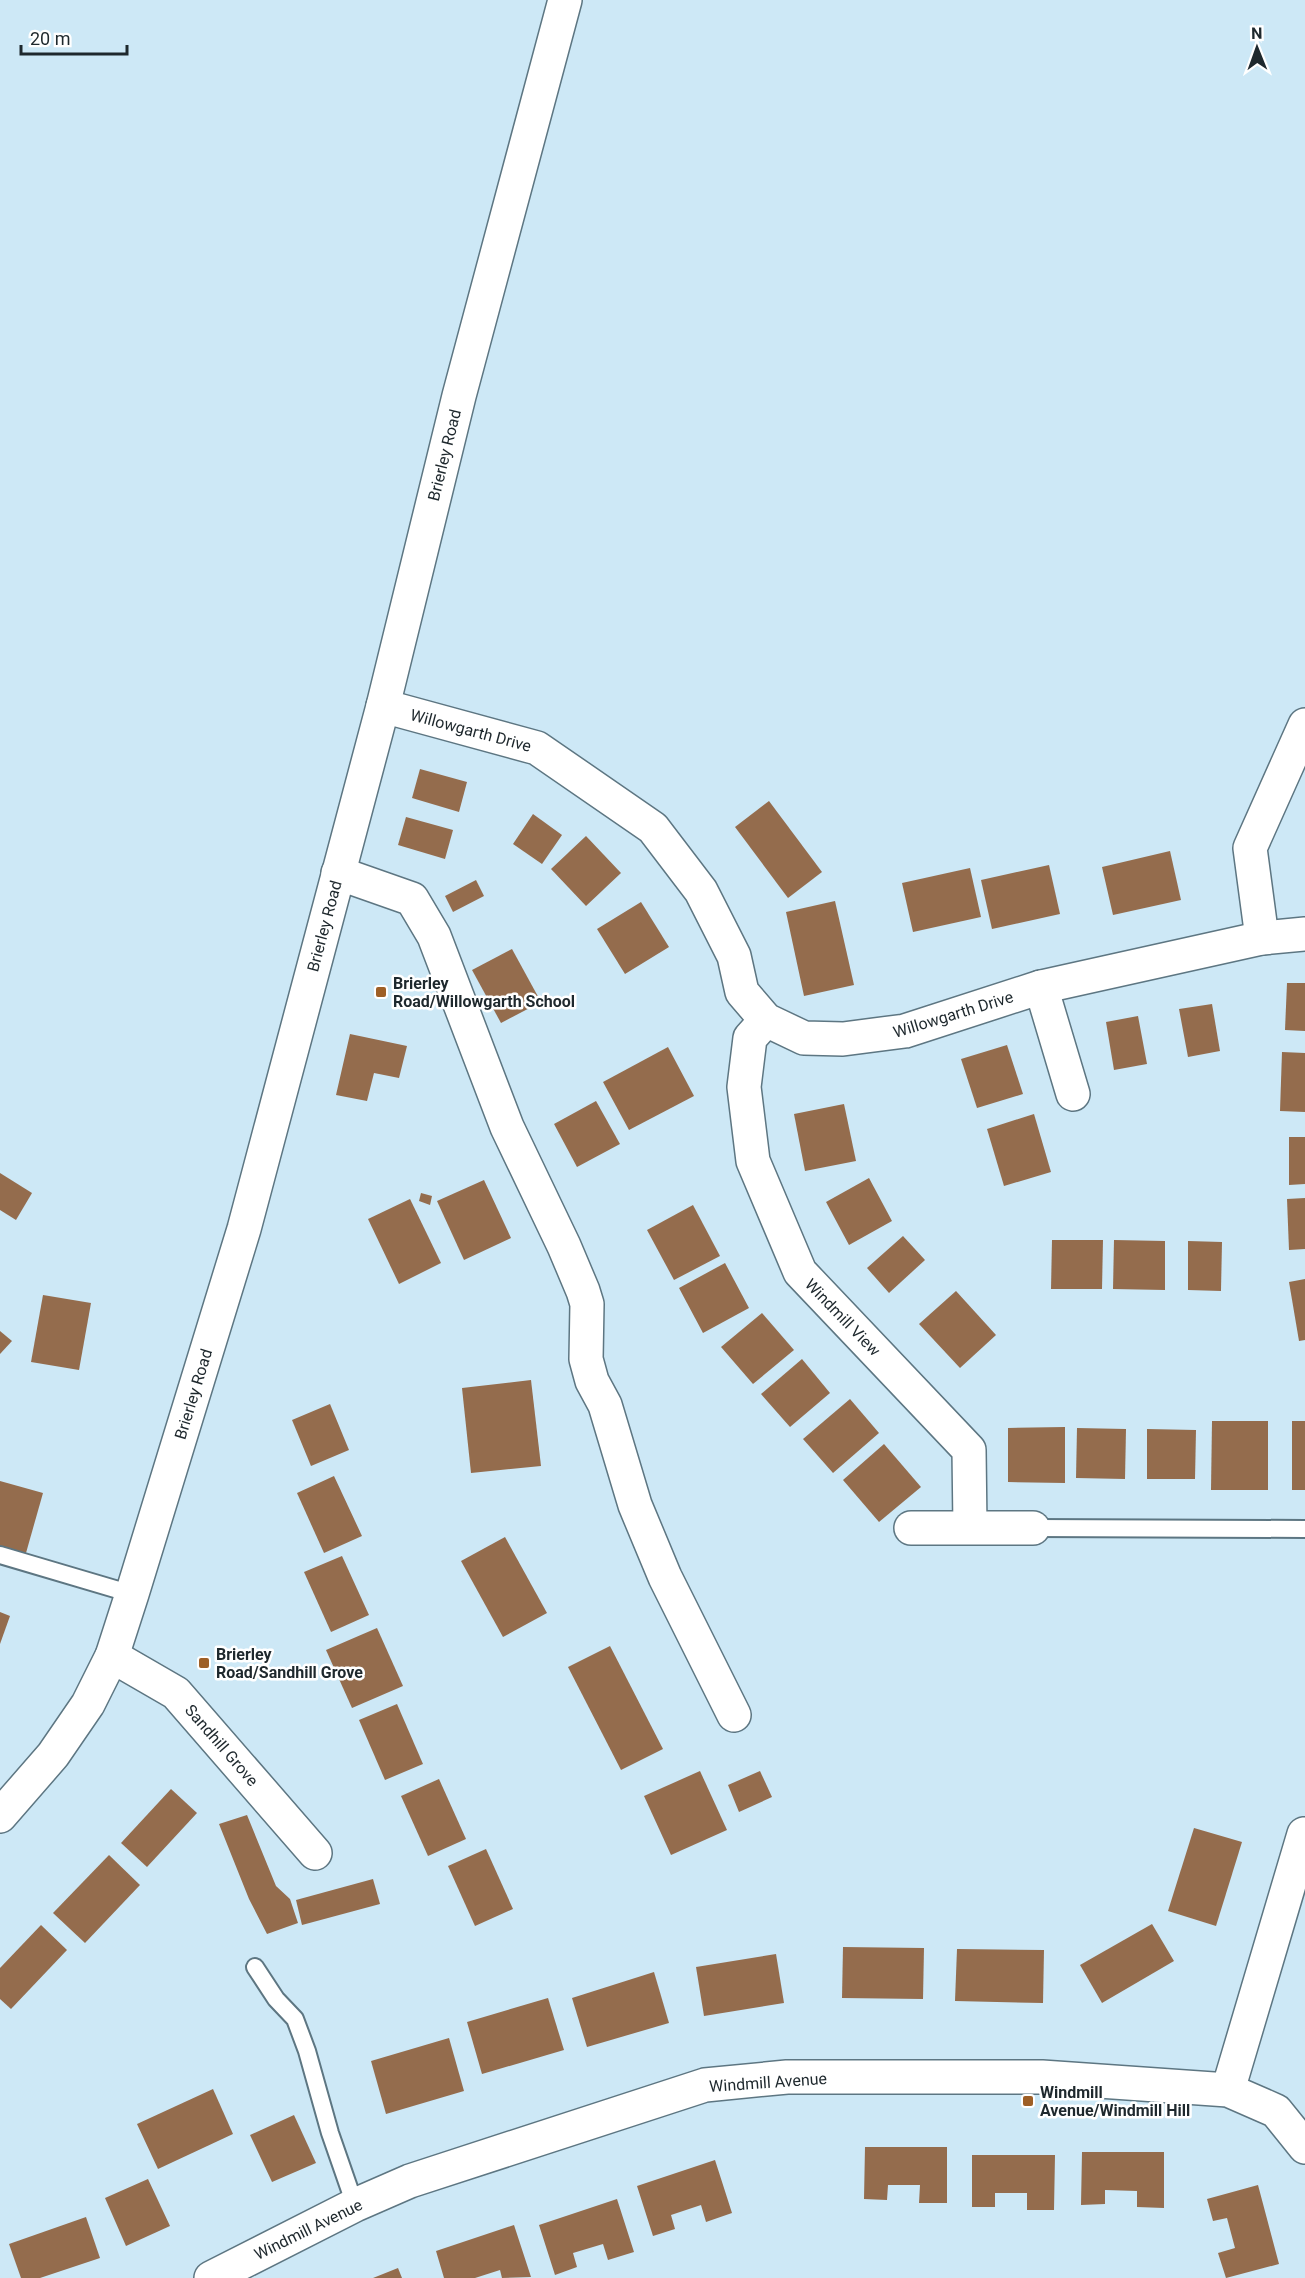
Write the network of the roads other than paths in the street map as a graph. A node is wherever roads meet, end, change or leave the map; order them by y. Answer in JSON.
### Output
{"nodes":[{"id":1,"x":565,"y":0,"type":"edge"},
{"id":2,"x":383,"y":706,"type":"junction"},
{"id":3,"x":1305,"y":725,"type":"edge"},
{"id":4,"x":338,"y":873,"type":"junction"},
{"id":5,"x":1305,"y":934,"type":"edge"},
{"id":6,"x":1262,"y":938,"type":"junction"},
{"id":7,"x":1041,"y":987,"type":"junction"},
{"id":8,"x":766,"y":1020,"type":"junction"},
{"id":9,"x":1073,"y":1094,"type":"dead end"},
{"id":10,"x":970,"y":1527,"type":"junction"},
{"id":11,"x":910,"y":1528,"type":"dead end"},
{"id":12,"x":1033,"y":1528,"type":"joint"},
{"id":13,"x":1305,"y":1529,"type":"edge"},
{"id":14,"x":0,"y":1555,"type":"edge"},
{"id":15,"x":132,"y":1594,"type":"junction"},
{"id":16,"x":112,"y":1656,"type":"junction"},
{"id":17,"x":734,"y":1714,"type":"dead end"},
{"id":18,"x":0,"y":1816,"type":"edge"},
{"id":19,"x":1304,"y":1834,"type":"edge"},
{"id":20,"x":315,"y":1853,"type":"dead end"},
{"id":21,"x":255,"y":1967,"type":"dead end"},
{"id":22,"x":1228,"y":2090,"type":"junction"},
{"id":23,"x":1305,"y":2147,"type":"edge"},
{"id":24,"x":355,"y":2205,"type":"junction"},
{"id":25,"x":211,"y":2278,"type":"edge"}],
"edges":[{"from":1,"to":2,"type":"street","name":"Brierley Road"},
{"from":2,"to":4,"type":"street","name":"Brierley Road"},
{"from":2,"to":8,"type":"street","name":"Willowgarth Drive"},
{"from":3,"to":6,"type":"street"},
{"from":4,"to":15,"type":"street","name":"Brierley Road"},
{"from":4,"to":17,"type":"street"},
{"from":5,"to":6,"type":"street","name":"Willowgarth Drive"},
{"from":6,"to":7,"type":"street","name":"Willowgarth Drive"},
{"from":7,"to":8,"type":"street","name":"Willowgarth Drive"},
{"from":7,"to":9,"type":"street"},
{"from":8,"to":10,"type":"street","name":"Windmill View"},
{"from":10,"to":11,"type":"street"},
{"from":10,"to":12,"type":"street"},
{"from":12,"to":13,"type":"lane"},
{"from":14,"to":15,"type":"lane"},
{"from":15,"to":16,"type":"street","name":"Brierley Road"},
{"from":16,"to":18,"type":"street","name":"Brierley Road"},
{"from":16,"to":20,"type":"street","name":"Sandhill Grove"},
{"from":19,"to":22,"type":"street"},
{"from":21,"to":24,"type":"lane"},
{"from":22,"to":23,"type":"street","name":"Windmill Avenue"},
{"from":22,"to":24,"type":"street","name":"Windmill Avenue"},
{"from":24,"to":25,"type":"street","name":"Windmill Avenue"}]}
